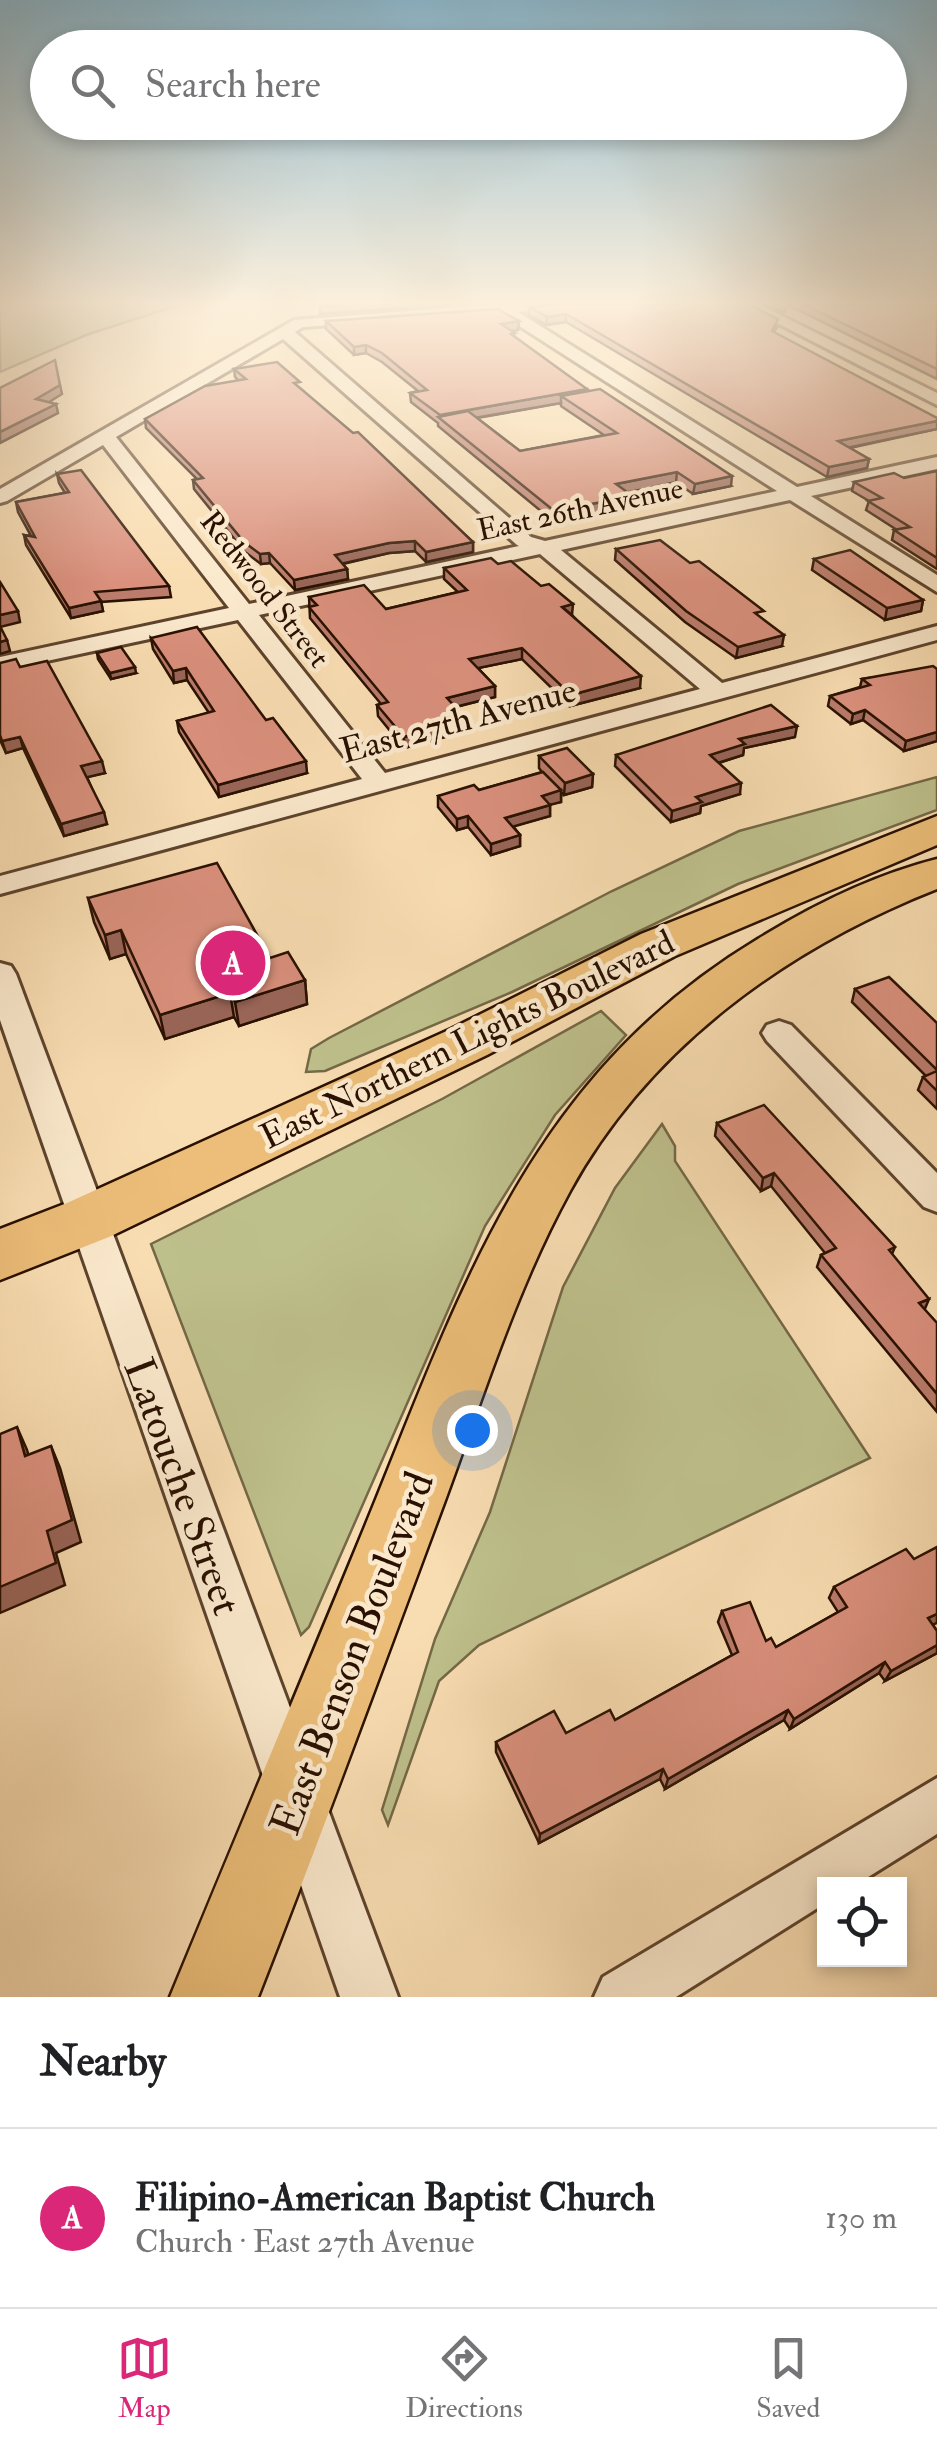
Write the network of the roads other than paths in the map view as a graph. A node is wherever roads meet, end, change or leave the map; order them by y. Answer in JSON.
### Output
{"nodes":[{"id":1,"x":170,"y":397,"type":"edge"},
{"id":2,"x":360,"y":397,"type":"edge"},
{"id":3,"x":642,"y":397,"type":"edge"},
{"id":4,"x":105,"y":436,"type":"junction"},
{"id":5,"x":937,"y":463,"type":"edge"},
{"id":6,"x":794,"y":494,"type":"junction"},
{"id":7,"x":0,"y":497,"type":"edge"},
{"id":8,"x":544,"y":547,"type":"junction"},
{"id":9,"x":937,"y":585,"type":"edge"},
{"id":10,"x":244,"y":611,"type":"junction"},
{"id":11,"x":937,"y":634,"type":"edge"},
{"id":12,"x":0,"y":664,"type":"edge"},
{"id":13,"x":717,"y":691,"type":"junction"},
{"id":14,"x":377,"y":780,"type":"junction"},
{"id":15,"x":937,"y":829,"type":"edge"},
{"id":16,"x":937,"y":873,"type":"edge"},
{"id":17,"x":0,"y":884,"type":"edge"},
{"id":18,"x":0,"y":974,"type":"edge"},
{"id":19,"x":780,"y":1032,"type":"dead end"},
{"id":20,"x":937,"y":1197,"type":"edge"},
{"id":21,"x":88,"y":1220,"type":"junction"},
{"id":22,"x":0,"y":1255,"type":"edge"},
{"id":23,"x":294,"y":1796,"type":"junction"},
{"id":24,"x":937,"y":1804,"type":"edge"},
{"id":25,"x":214,"y":1997,"type":"edge"},
{"id":26,"x":369,"y":1997,"type":"edge"},
{"id":27,"x":623,"y":1997,"type":"edge"}],
"edges":[{"from":1,"to":4,"type":"street"},
{"from":2,"to":8,"type":"street"},
{"from":3,"to":6,"type":"street"},
{"from":4,"to":7,"type":"street"},
{"from":4,"to":10,"type":"street","name":"Redwood Street"},
{"from":5,"to":6,"type":"street","name":"East 26th Avenue"},
{"from":6,"to":8,"type":"street","name":"East 26th Avenue"},
{"from":6,"to":9,"type":"street"},
{"from":8,"to":10,"type":"street","name":"East 26th Avenue"},
{"from":8,"to":13,"type":"street"},
{"from":10,"to":12,"type":"street","name":"East 26th Avenue"},
{"from":10,"to":14,"type":"street","name":"Redwood Street"},
{"from":11,"to":13,"type":"street","name":"East 27th Avenue"},
{"from":13,"to":14,"type":"street","name":"East 27th Avenue"},
{"from":14,"to":17,"type":"street","name":"East 27th Avenue"},
{"from":15,"to":21,"type":"main road","name":"East Northern Lights Boulevard"},
{"from":16,"to":23,"type":"main road","name":"East Benson Boulevard"},
{"from":18,"to":21,"type":"street","name":"Latouche Street"},
{"from":19,"to":20,"type":"street"},
{"from":21,"to":22,"type":"main road","name":"East Northern Lights Boulevard"},
{"from":21,"to":23,"type":"street","name":"Latouche Street"},
{"from":23,"to":25,"type":"main road","name":"East Benson Boulevard"},
{"from":23,"to":26,"type":"street","name":"Latouche Street"},
{"from":24,"to":27,"type":"street"}]}
